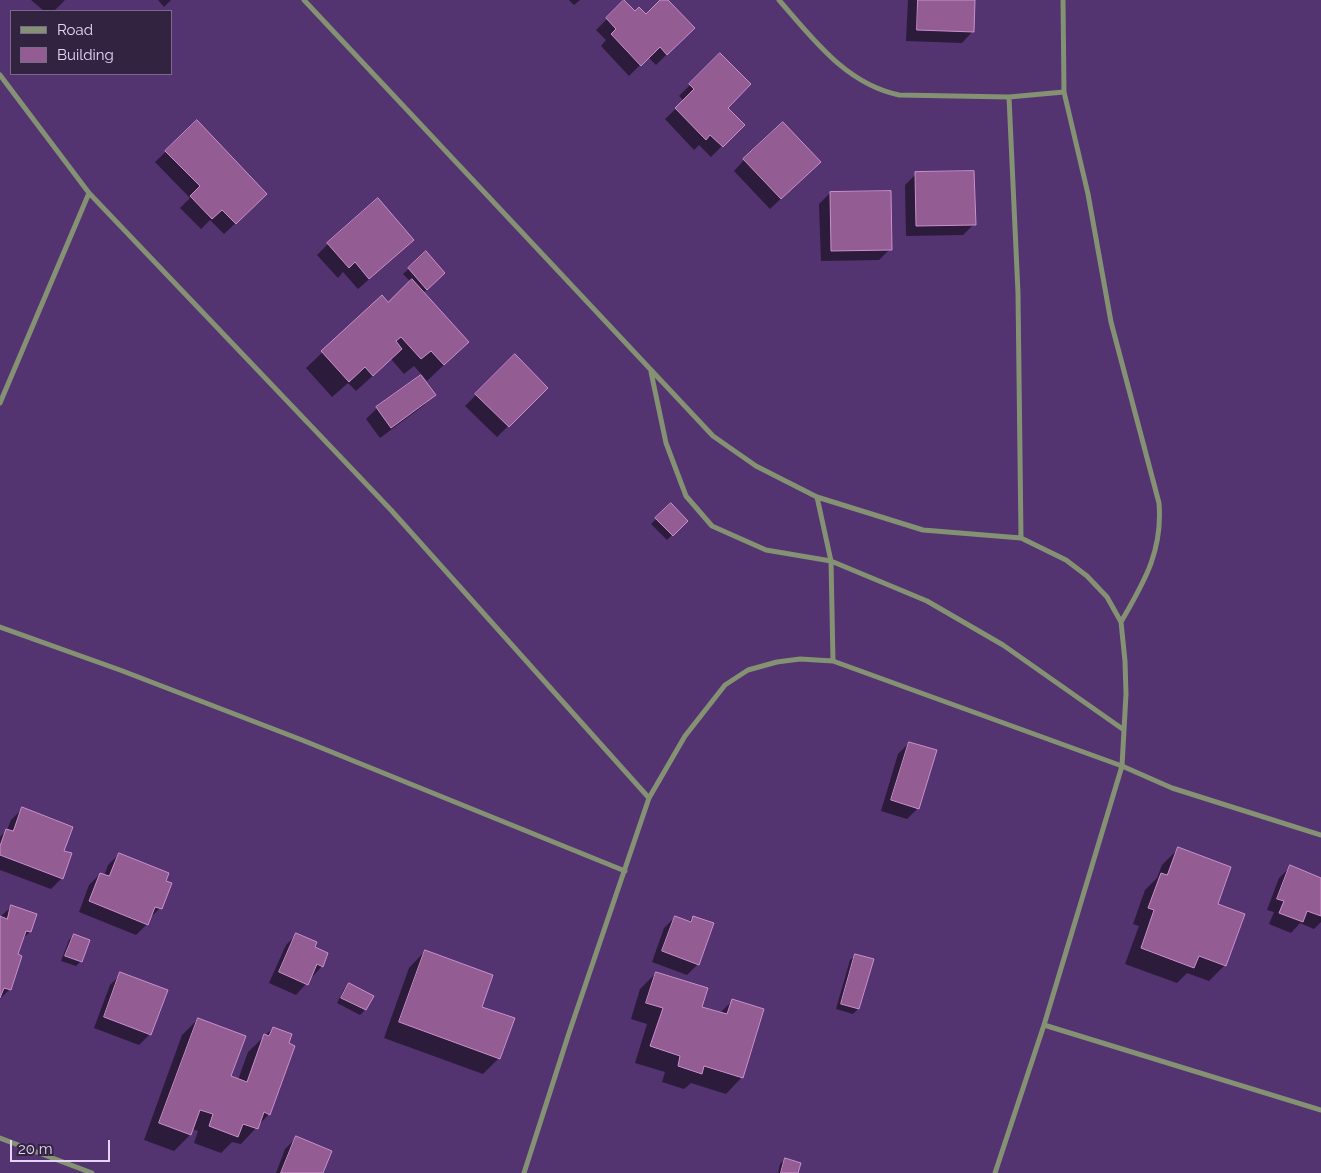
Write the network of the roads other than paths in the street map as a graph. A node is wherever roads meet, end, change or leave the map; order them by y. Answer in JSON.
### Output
{"nodes":[{"id":1,"x":304,"y":0,"type":"edge"},
{"id":2,"x":779,"y":0,"type":"edge"},
{"id":3,"x":1063,"y":0,"type":"edge"},
{"id":4,"x":0,"y":74,"type":"edge"},
{"id":5,"x":1064,"y":92,"type":"junction"},
{"id":6,"x":1009,"y":97,"type":"junction"},
{"id":7,"x":89,"y":193,"type":"junction"},
{"id":8,"x":651,"y":370,"type":"junction"},
{"id":9,"x":0,"y":403,"type":"edge"},
{"id":10,"x":816,"y":498,"type":"junction"},
{"id":11,"x":1021,"y":538,"type":"junction"},
{"id":12,"x":830,"y":561,"type":"junction"},
{"id":13,"x":1121,"y":622,"type":"junction"},
{"id":14,"x":0,"y":627,"type":"edge"},
{"id":15,"x":833,"y":661,"type":"junction"},
{"id":16,"x":1124,"y":730,"type":"junction"},
{"id":17,"x":1122,"y":766,"type":"junction"},
{"id":18,"x":649,"y":798,"type":"junction"},
{"id":19,"x":1321,"y":835,"type":"edge"},
{"id":20,"x":625,"y":871,"type":"junction"},
{"id":21,"x":1044,"y":1025,"type":"junction"},
{"id":22,"x":1321,"y":1110,"type":"edge"},
{"id":23,"x":0,"y":1138,"type":"edge"},
{"id":24,"x":72,"y":1166,"type":"junction"},
{"id":25,"x":70,"y":1173,"type":"edge"},
{"id":26,"x":92,"y":1173,"type":"edge"},
{"id":27,"x":524,"y":1173,"type":"edge"},
{"id":28,"x":995,"y":1173,"type":"edge"}],
"edges":[{"from":1,"to":8,"type":"street"},
{"from":2,"to":6,"type":"street"},
{"from":3,"to":5,"type":"street"},
{"from":4,"to":7,"type":"street"},
{"from":5,"to":6,"type":"street"},
{"from":5,"to":13,"type":"street"},
{"from":6,"to":11,"type":"street"},
{"from":7,"to":9,"type":"street"},
{"from":7,"to":18,"type":"street"},
{"from":8,"to":10,"type":"street"},
{"from":8,"to":12,"type":"street"},
{"from":10,"to":11,"type":"street"},
{"from":10,"to":12,"type":"street"},
{"from":11,"to":13,"type":"street"},
{"from":12,"to":15,"type":"street"},
{"from":12,"to":16,"type":"street"},
{"from":13,"to":16,"type":"street"},
{"from":14,"to":20,"type":"street"},
{"from":15,"to":17,"type":"street"},
{"from":15,"to":18,"type":"street"},
{"from":16,"to":17,"type":"street"},
{"from":17,"to":19,"type":"street"},
{"from":17,"to":21,"type":"street"},
{"from":18,"to":20,"type":"street"},
{"from":20,"to":27,"type":"street"},
{"from":21,"to":22,"type":"street"},
{"from":21,"to":28,"type":"street"},
{"from":23,"to":24,"type":"street"},
{"from":24,"to":25,"type":"street"},
{"from":24,"to":26,"type":"street"}]}
